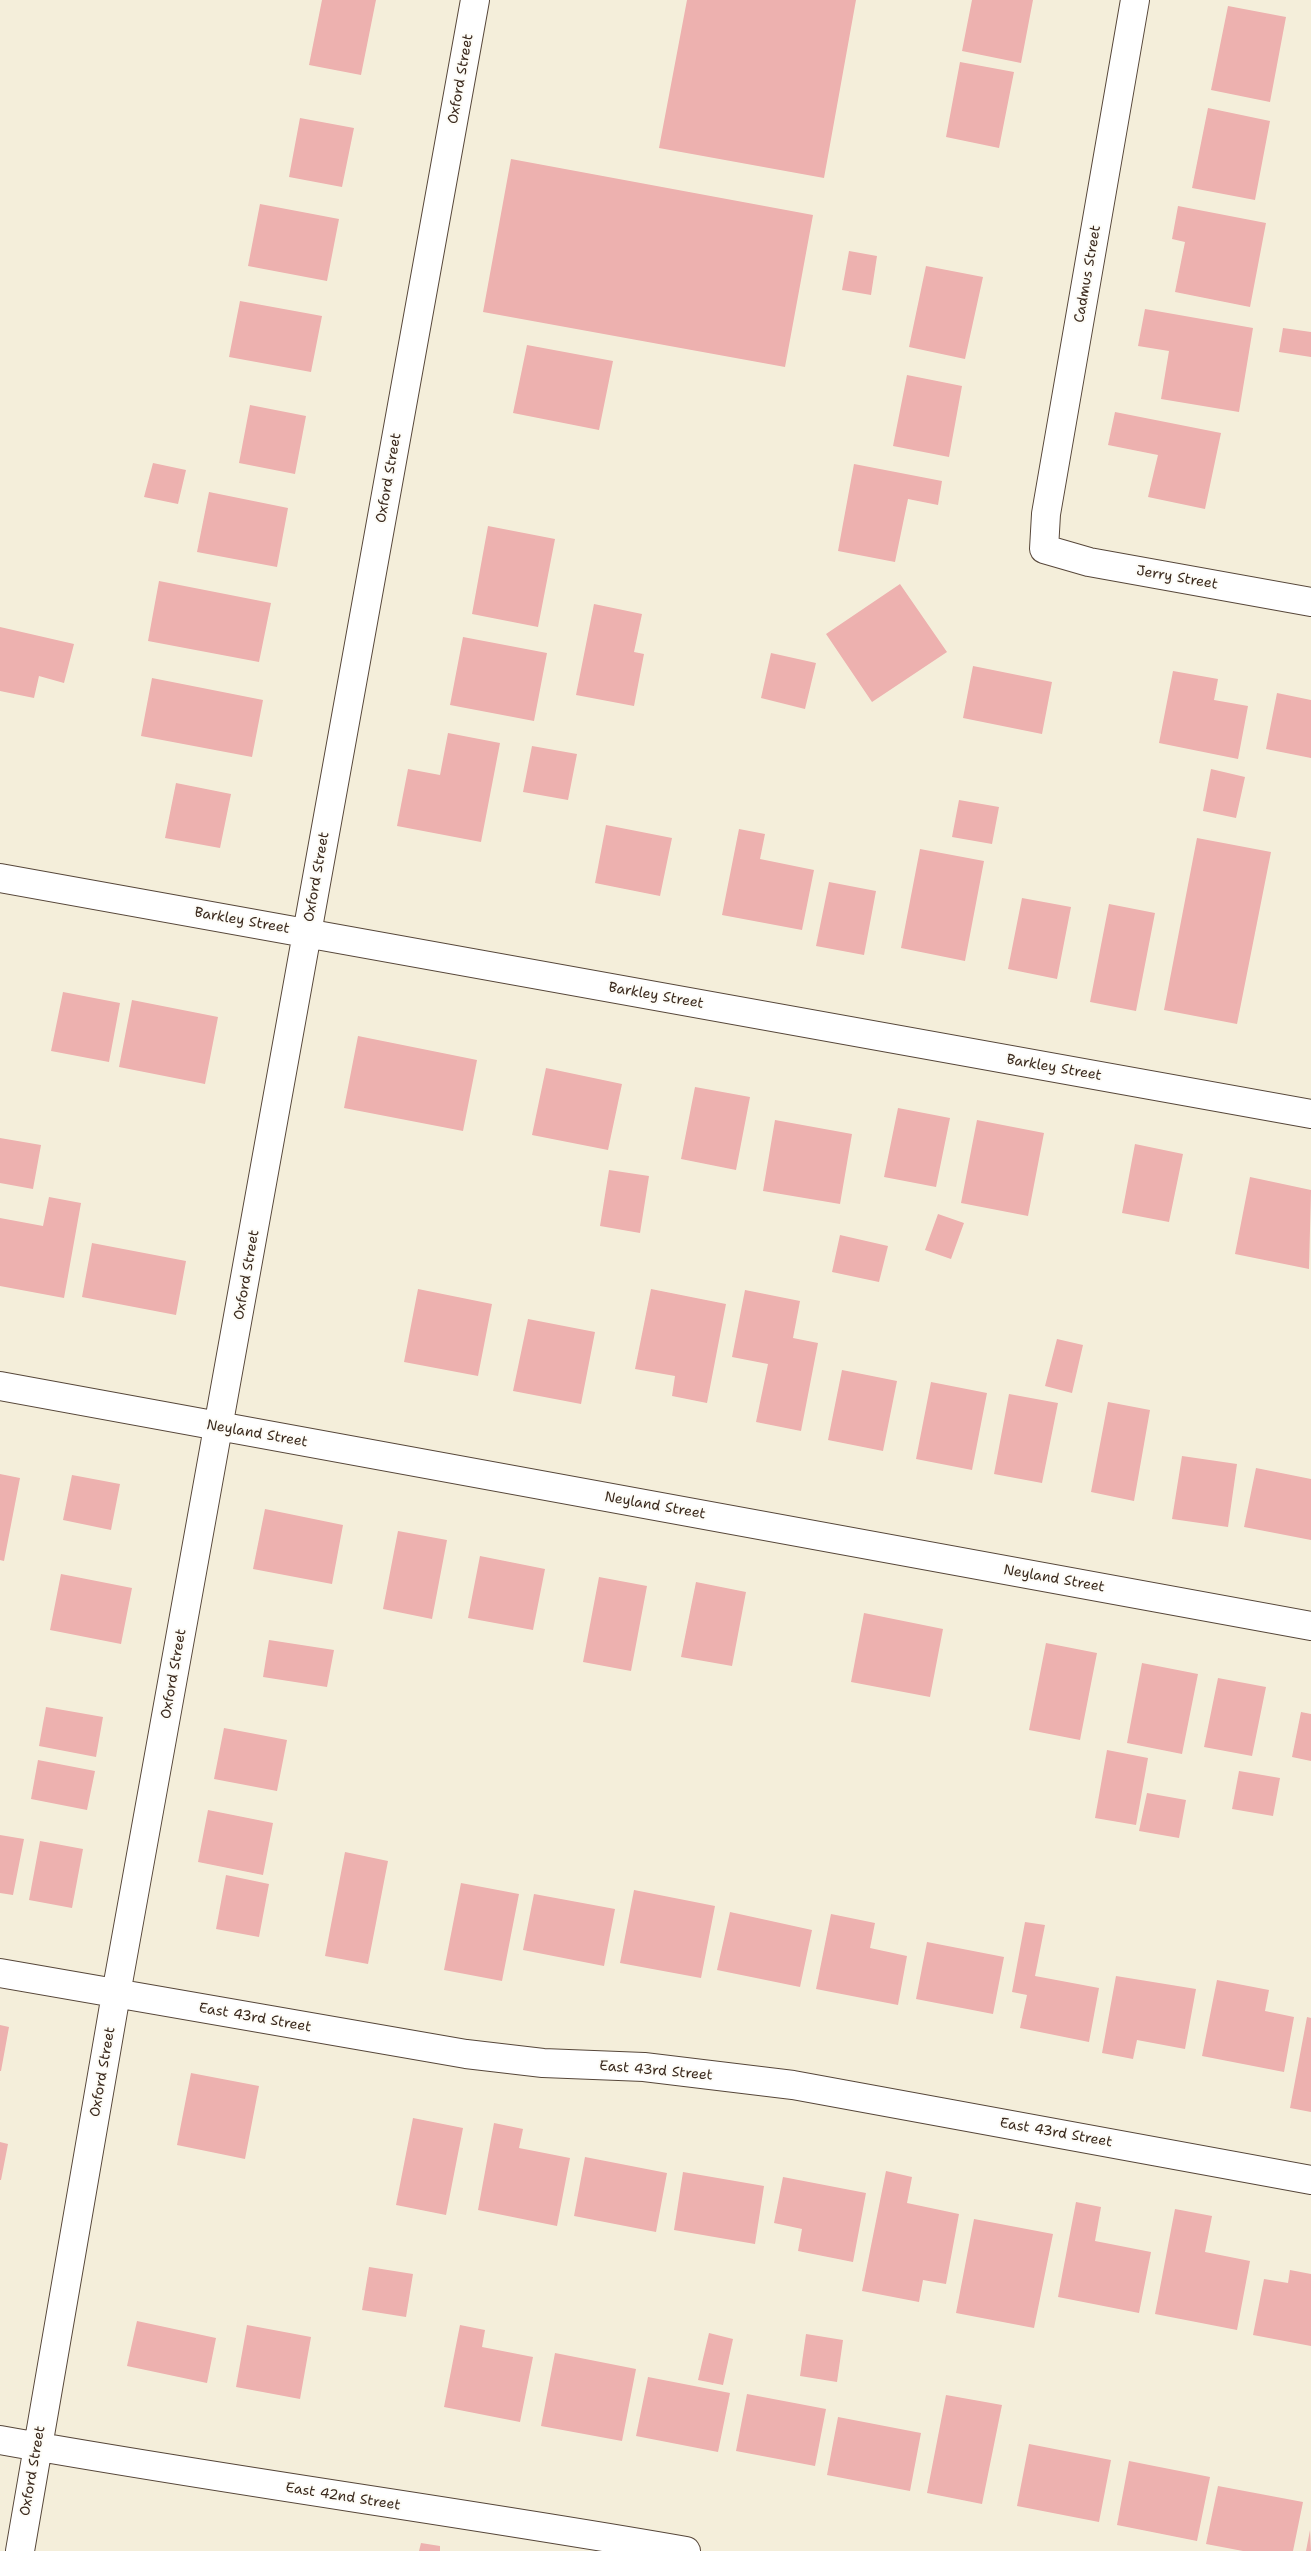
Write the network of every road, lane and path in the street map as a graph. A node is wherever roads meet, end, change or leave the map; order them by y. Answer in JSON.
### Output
{"nodes":[{"id":1,"x":475,"y":0,"type":"edge"},
{"id":2,"x":1136,"y":0,"type":"edge"},
{"id":3,"x":1044,"y":549,"type":"joint"},
{"id":4,"x":1311,"y":602,"type":"edge"},
{"id":5,"x":0,"y":878,"type":"edge"},
{"id":6,"x":307,"y":933,"type":"junction"},
{"id":7,"x":1311,"y":1114,"type":"edge"},
{"id":8,"x":0,"y":1386,"type":"edge"},
{"id":9,"x":219,"y":1427,"type":"junction"},
{"id":10,"x":1311,"y":1626,"type":"edge"},
{"id":11,"x":0,"y":1973,"type":"edge"},
{"id":12,"x":116,"y":1994,"type":"junction"},
{"id":13,"x":1311,"y":2180,"type":"edge"},
{"id":14,"x":0,"y":2440,"type":"edge"},
{"id":15,"x":37,"y":2447,"type":"junction"},
{"id":16,"x":20,"y":2551,"type":"edge"},
{"id":17,"x":686,"y":2551,"type":"edge"}],
"edges":[{"from":1,"to":6,"type":"street","name":"Oxford Street"},
{"from":2,"to":3,"type":"street","name":"Cadmus Street"},
{"from":3,"to":4,"type":"street","name":"Jerry Street"},
{"from":5,"to":6,"type":"street","name":"Barkley Street"},
{"from":6,"to":7,"type":"street","name":"Barkley Street"},
{"from":6,"to":9,"type":"street","name":"Oxford Street"},
{"from":8,"to":9,"type":"street","name":"Neyland Street"},
{"from":9,"to":10,"type":"street","name":"Neyland Street"},
{"from":9,"to":12,"type":"street","name":"Oxford Street"},
{"from":11,"to":12,"type":"street","name":"East 43rd Street"},
{"from":12,"to":13,"type":"street","name":"East 43rd Street"},
{"from":12,"to":15,"type":"street","name":"Oxford Street"},
{"from":14,"to":15,"type":"street","name":"East 42nd Street"},
{"from":15,"to":16,"type":"street","name":"Oxford Street"},
{"from":15,"to":17,"type":"street","name":"East 42nd Street"}]}
